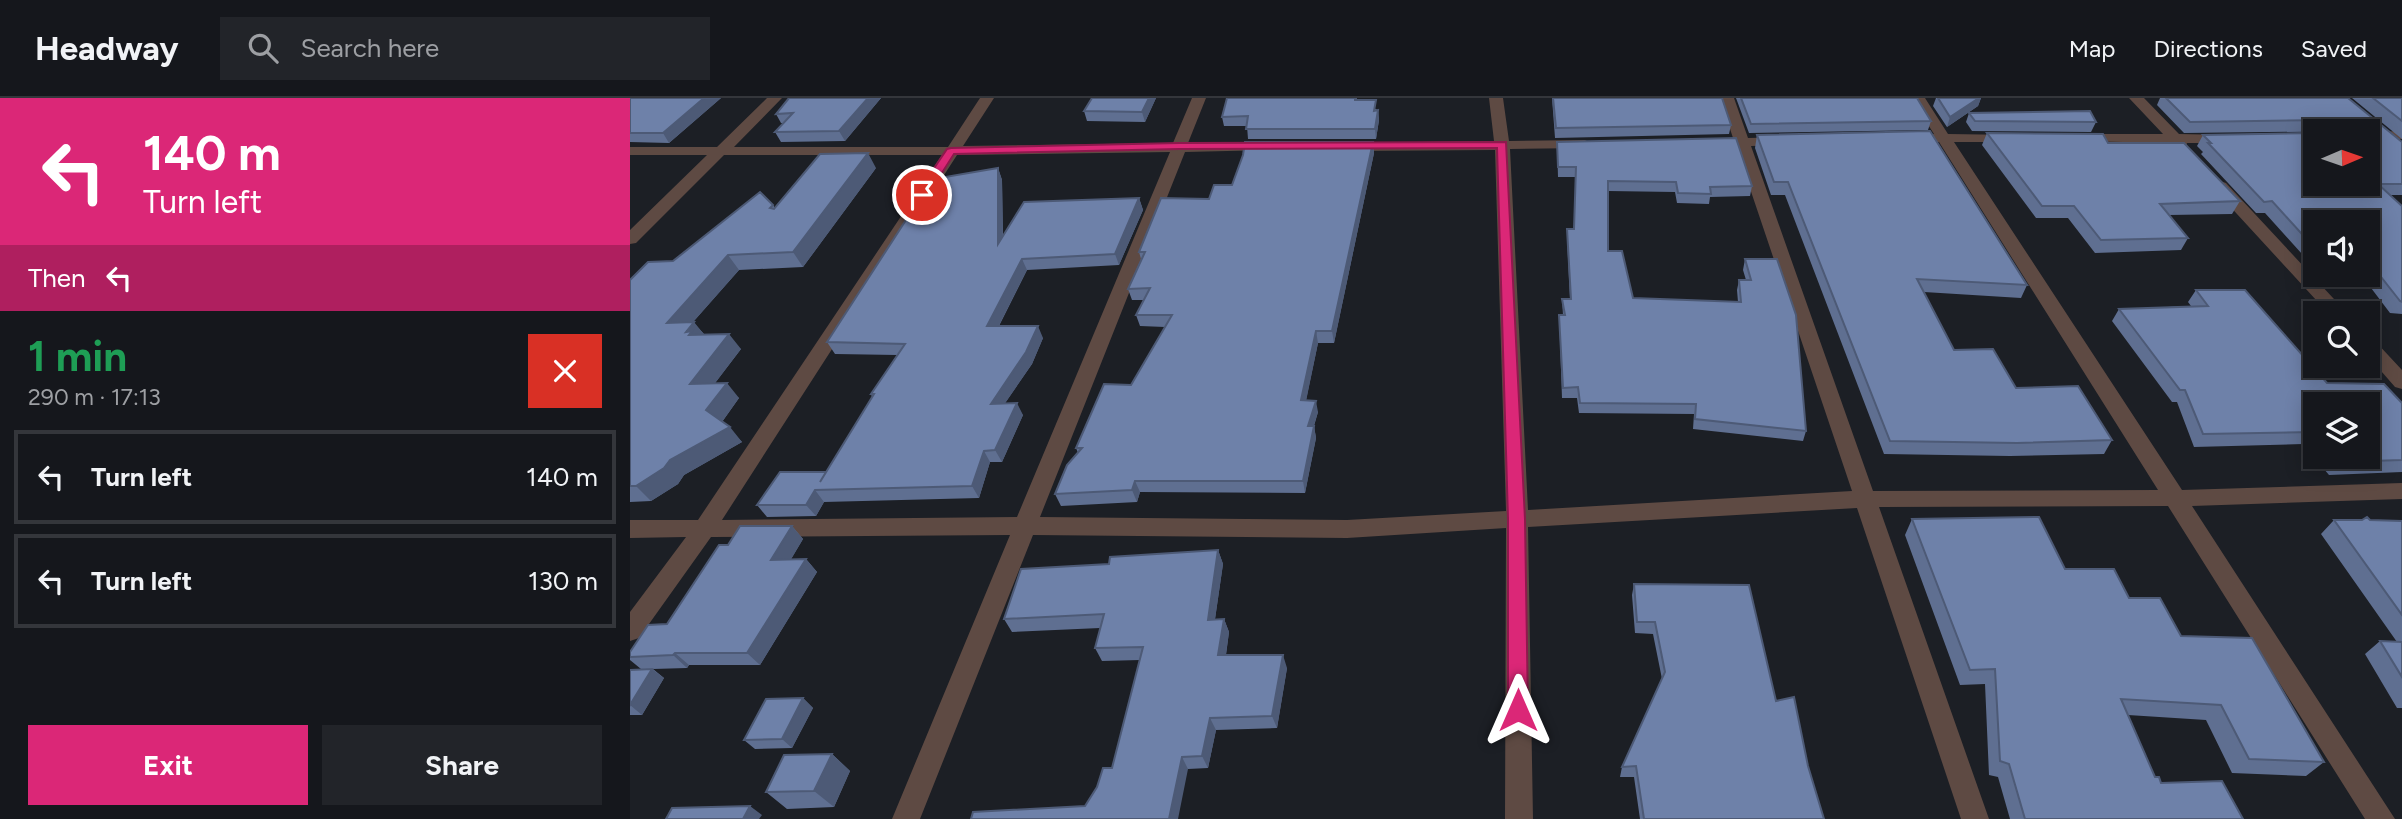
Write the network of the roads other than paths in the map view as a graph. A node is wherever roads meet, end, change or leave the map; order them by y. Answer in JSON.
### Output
{"nodes":[{"id":1,"x":775,"y":98,"type":"edge"},
{"id":2,"x":987,"y":98,"type":"edge"},
{"id":3,"x":1199,"y":98,"type":"edge"},
{"id":4,"x":1496,"y":98,"type":"edge"},
{"id":5,"x":1727,"y":98,"type":"edge"},
{"id":6,"x":1918,"y":98,"type":"edge"},
{"id":7,"x":2136,"y":98,"type":"edge"},
{"id":8,"x":2380,"y":133,"type":"edge"},
{"id":9,"x":2386,"y":135,"type":"junction"},
{"id":10,"x":2402,"y":135,"type":"edge"},
{"id":11,"x":1943,"y":137,"type":"junction"},
{"id":12,"x":1889,"y":138,"type":"edge"},
{"id":13,"x":2025,"y":138,"type":"edge"},
{"id":14,"x":2066,"y":138,"type":"edge"},
{"id":15,"x":2246,"y":138,"type":"edge"},
{"id":16,"x":2176,"y":139,"type":"junction"},
{"id":17,"x":1796,"y":141,"type":"edge"},
{"id":18,"x":1743,"y":142,"type":"junction"},
{"id":19,"x":1690,"y":143,"type":"edge"},
{"id":20,"x":1596,"y":144,"type":"edge"},
{"id":21,"x":1502,"y":145,"type":"junction"},
{"id":22,"x":1179,"y":146,"type":"junction"},
{"id":23,"x":1286,"y":146,"type":"edge"},
{"id":24,"x":1326,"y":147,"type":"edge"},
{"id":25,"x":2402,"y":149,"type":"edge"},
{"id":26,"x":630,"y":151,"type":"edge"},
{"id":27,"x":721,"y":151,"type":"junction"},
{"id":28,"x":951,"y":151,"type":"junction"},
{"id":29,"x":630,"y":239,"type":"edge"},
{"id":30,"x":2327,"y":301,"type":"edge"},
{"id":31,"x":2380,"y":358,"type":"edge"},
{"id":32,"x":2402,"y":382,"type":"edge"},
{"id":33,"x":2402,"y":491,"type":"edge"},
{"id":34,"x":2177,"y":498,"type":"junction"},
{"id":35,"x":1864,"y":499,"type":"junction"},
{"id":36,"x":1517,"y":519,"type":"junction"},
{"id":37,"x":1025,"y":526,"type":"junction"},
{"id":38,"x":630,"y":528,"type":"edge"},
{"id":39,"x":705,"y":528,"type":"junction"},
{"id":40,"x":630,"y":631,"type":"edge"},
{"id":41,"x":906,"y":819,"type":"edge"},
{"id":42,"x":1518,"y":819,"type":"edge"},
{"id":43,"x":1975,"y":819,"type":"edge"},
{"id":44,"x":2381,"y":819,"type":"edge"}],
"edges":[{"from":1,"to":27,"type":"street"},
{"from":2,"to":28,"type":"street"},
{"from":3,"to":22,"type":"street"},
{"from":4,"to":21,"type":"street"},
{"from":5,"to":18,"type":"street"},
{"from":6,"to":11,"type":"street"},
{"from":7,"to":16,"type":"street"},
{"from":8,"to":9,"type":"street"},
{"from":9,"to":10,"type":"street"},
{"from":9,"to":25,"type":"street"},
{"from":11,"to":12,"type":"street"},
{"from":11,"to":13,"type":"street"},
{"from":11,"to":34,"type":"street"},
{"from":14,"to":16,"type":"street"},
{"from":15,"to":16,"type":"street"},
{"from":16,"to":30,"type":"street"},
{"from":17,"to":18,"type":"street"},
{"from":18,"to":19,"type":"street"},
{"from":18,"to":35,"type":"street"},
{"from":20,"to":21,"type":"street"},
{"from":21,"to":24,"type":"street"},
{"from":21,"to":36,"type":"street"},
{"from":22,"to":23,"type":"street"},
{"from":22,"to":28,"type":"street"},
{"from":22,"to":37,"type":"street"},
{"from":26,"to":27,"type":"street"},
{"from":27,"to":28,"type":"street"},
{"from":27,"to":29,"type":"street"},
{"from":28,"to":39,"type":"street"},
{"from":31,"to":32,"type":"street"},
{"from":33,"to":34,"type":"street"},
{"from":34,"to":35,"type":"street"},
{"from":34,"to":44,"type":"street"},
{"from":35,"to":36,"type":"street"},
{"from":35,"to":43,"type":"street"},
{"from":36,"to":37,"type":"street"},
{"from":36,"to":42,"type":"street"},
{"from":37,"to":39,"type":"street"},
{"from":37,"to":41,"type":"street"},
{"from":38,"to":39,"type":"street"},
{"from":39,"to":40,"type":"street"}]}
